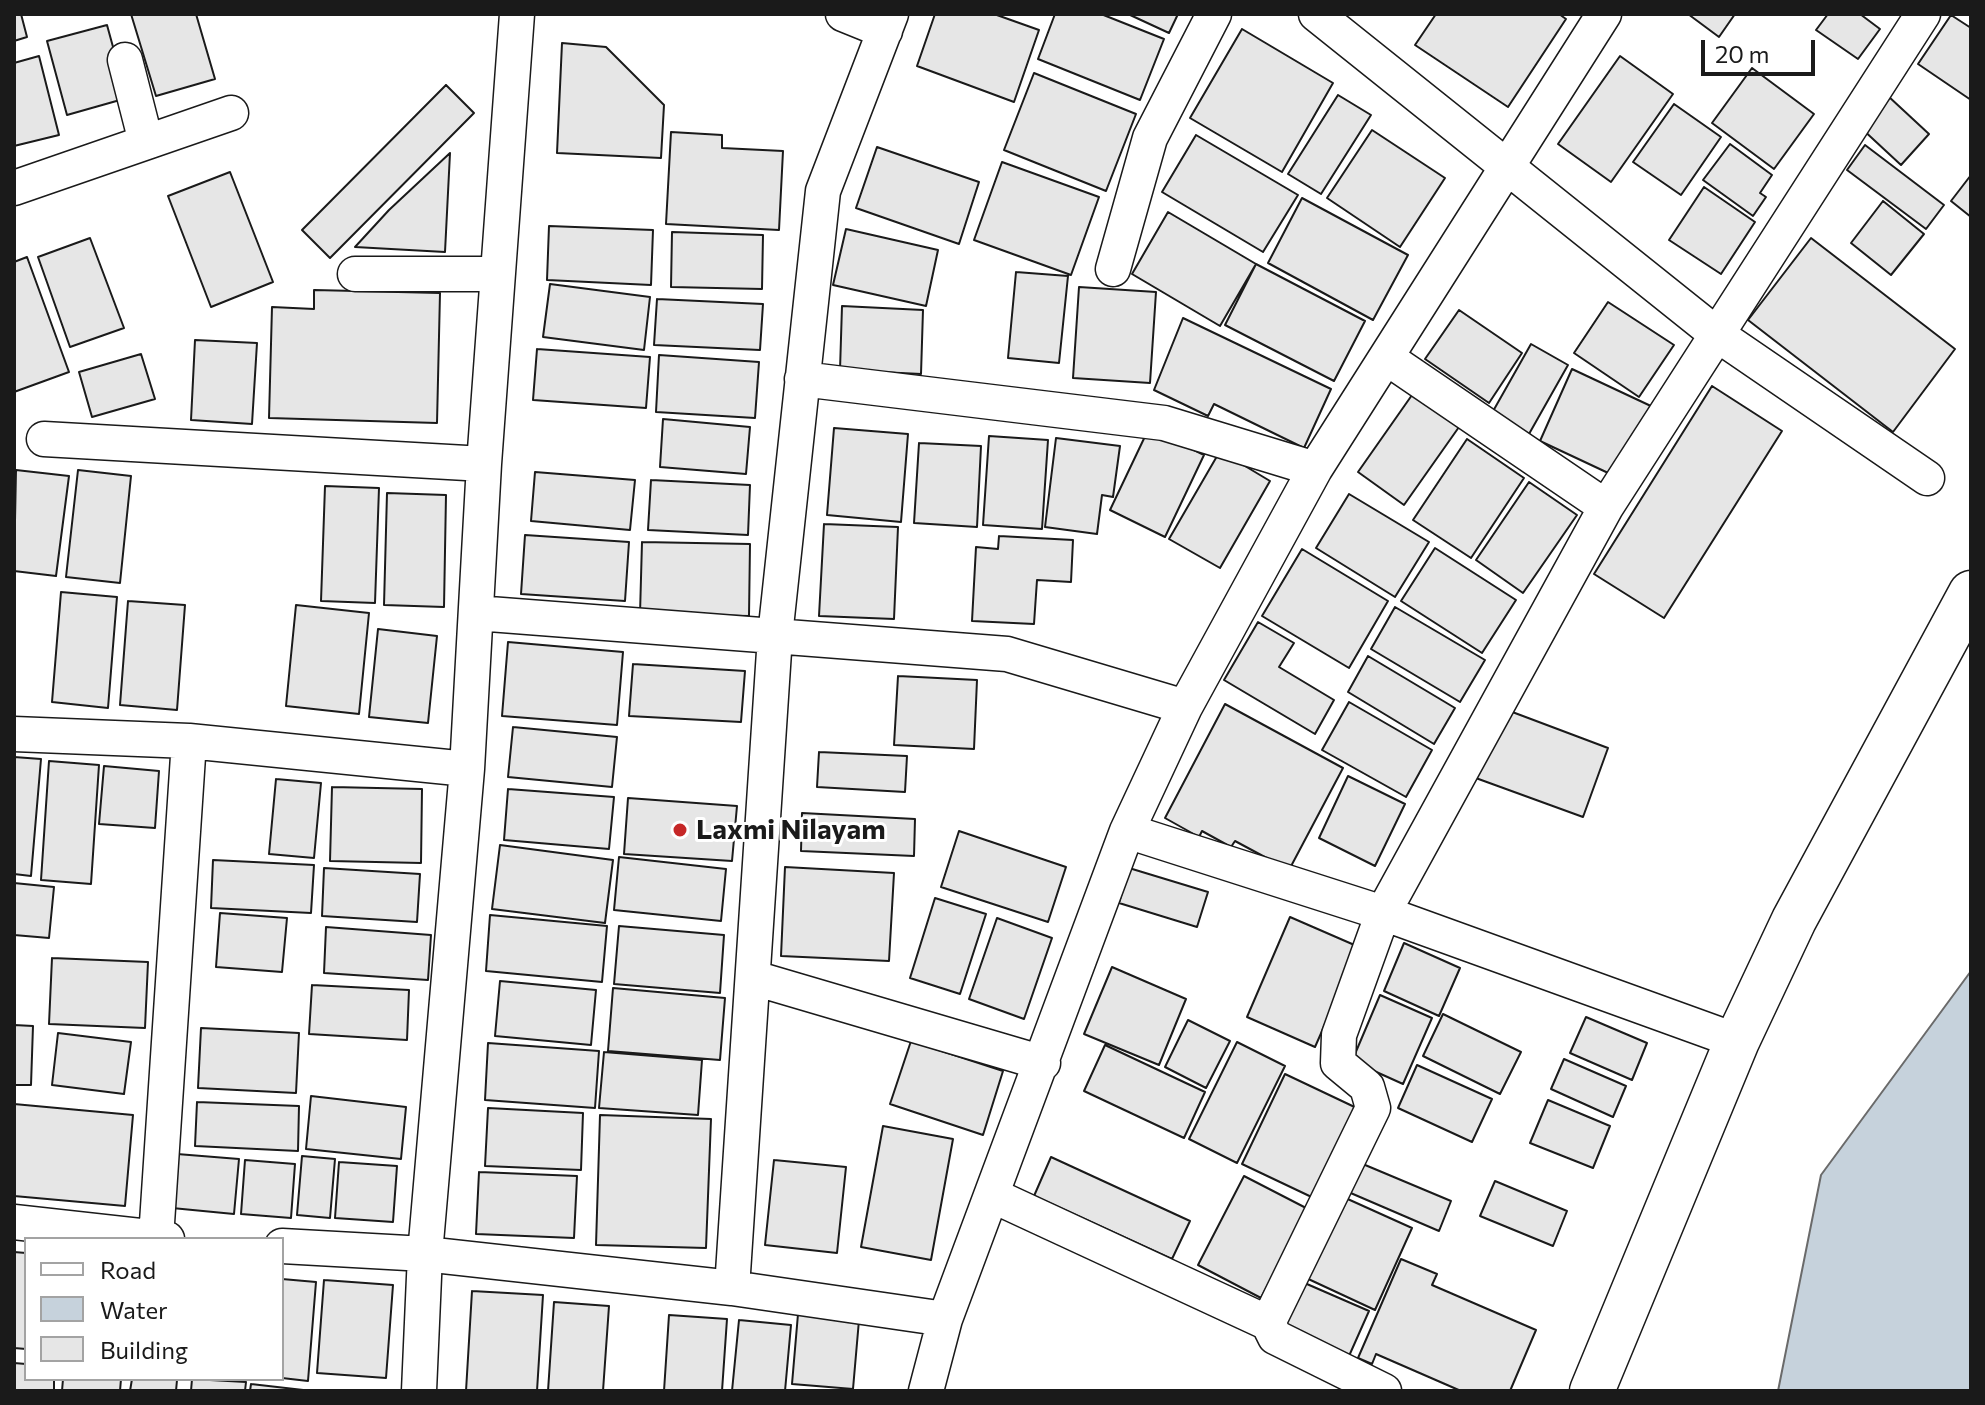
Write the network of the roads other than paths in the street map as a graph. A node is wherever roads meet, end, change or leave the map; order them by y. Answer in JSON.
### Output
{"nodes":[{"id":1,"x":517,"y":14,"type":"edge"},
{"id":2,"x":843,"y":14,"type":"edge"},
{"id":3,"x":1214,"y":14,"type":"edge"},
{"id":4,"x":1316,"y":14,"type":"edge"},
{"id":5,"x":1604,"y":14,"type":"edge"},
{"id":6,"x":1923,"y":14,"type":"edge"},
{"id":7,"x":888,"y":23,"type":"edge"},
{"id":8,"x":125,"y":60,"type":"dead end"},
{"id":9,"x":231,"y":113,"type":"dead end"},
{"id":10,"x":146,"y":142,"type":"junction"},
{"id":11,"x":1510,"y":166,"type":"junction"},
{"id":12,"x":14,"y":188,"type":"edge"},
{"id":13,"x":1113,"y":269,"type":"dead end"},
{"id":14,"x":355,"y":274,"type":"dead end"},
{"id":15,"x":498,"y":274,"type":"junction"},
{"id":16,"x":1715,"y":333,"type":"junction"},
{"id":17,"x":1387,"y":358,"type":"junction"},
{"id":18,"x":802,"y":379,"type":"junction"},
{"id":19,"x":44,"y":439,"type":"dead end"},
{"id":20,"x":484,"y":464,"type":"junction"},
{"id":21,"x":1315,"y":469,"type":"junction"},
{"id":22,"x":1927,"y":478,"type":"dead end"},
{"id":23,"x":1606,"y":507,"type":"junction"},
{"id":24,"x":1971,"y":593,"type":"edge"},
{"id":25,"x":476,"y":613,"type":"junction"},
{"id":26,"x":775,"y":636,"type":"junction"},
{"id":27,"x":1185,"y":707,"type":"junction"},
{"id":28,"x":14,"y":734,"type":"edge"},
{"id":29,"x":189,"y":741,"type":"junction"},
{"id":30,"x":467,"y":769,"type":"junction"},
{"id":31,"x":1127,"y":831,"type":"junction"},
{"id":32,"x":1383,"y":913,"type":"junction"},
{"id":33,"x":754,"y":978,"type":"junction"},
{"id":34,"x":1737,"y":1041,"type":"junction"},
{"id":35,"x":1043,"y":1063,"type":"junction"},
{"id":36,"x":994,"y":1196,"type":"junction"},
{"id":37,"x":14,"y":1222,"type":"edge"},
{"id":38,"x":147,"y":1237,"type":"edge"},
{"id":39,"x":156,"y":1237,"type":"edge"},
{"id":40,"x":284,"y":1246,"type":"edge"},
{"id":41,"x":425,"y":1254,"type":"junction"},
{"id":42,"x":732,"y":1288,"type":"junction"},
{"id":43,"x":945,"y":1319,"type":"junction"},
{"id":44,"x":1268,"y":1323,"type":"junction"},
{"id":45,"x":419,"y":1391,"type":"edge"},
{"id":46,"x":926,"y":1391,"type":"edge"},
{"id":47,"x":1384,"y":1391,"type":"edge"},
{"id":48,"x":1592,"y":1391,"type":"edge"}],
"edges":[{"from":1,"to":15,"type":"street"},
{"from":2,"to":7,"type":"street"},
{"from":3,"to":13,"type":"street"},
{"from":4,"to":11,"type":"street"},
{"from":5,"to":11,"type":"street"},
{"from":6,"to":16,"type":"street"},
{"from":7,"to":18,"type":"street"},
{"from":8,"to":10,"type":"street"},
{"from":9,"to":10,"type":"street"},
{"from":10,"to":12,"type":"street"},
{"from":11,"to":16,"type":"street"},
{"from":11,"to":17,"type":"street"},
{"from":14,"to":15,"type":"street"},
{"from":15,"to":20,"type":"street"},
{"from":16,"to":22,"type":"street"},
{"from":16,"to":23,"type":"street"},
{"from":17,"to":21,"type":"street"},
{"from":17,"to":23,"type":"street"},
{"from":18,"to":21,"type":"street"},
{"from":18,"to":26,"type":"street"},
{"from":19,"to":20,"type":"street"},
{"from":20,"to":25,"type":"street"},
{"from":21,"to":27,"type":"street"},
{"from":23,"to":32,"type":"street"},
{"from":24,"to":34,"type":"street"},
{"from":25,"to":26,"type":"street"},
{"from":25,"to":30,"type":"street"},
{"from":26,"to":27,"type":"street"},
{"from":26,"to":33,"type":"street"},
{"from":27,"to":31,"type":"street"},
{"from":28,"to":29,"type":"street"},
{"from":29,"to":30,"type":"street"},
{"from":29,"to":39,"type":"street"},
{"from":30,"to":41,"type":"street"},
{"from":31,"to":32,"type":"street"},
{"from":31,"to":35,"type":"street"},
{"from":32,"to":34,"type":"street"},
{"from":32,"to":44,"type":"street"},
{"from":33,"to":35,"type":"street"},
{"from":33,"to":42,"type":"street"},
{"from":34,"to":48,"type":"street"},
{"from":35,"to":36,"type":"street"},
{"from":36,"to":43,"type":"street"},
{"from":36,"to":44,"type":"street"},
{"from":37,"to":38,"type":"street"},
{"from":40,"to":41,"type":"street"},
{"from":41,"to":42,"type":"street"},
{"from":41,"to":45,"type":"street"},
{"from":42,"to":43,"type":"street"},
{"from":43,"to":46,"type":"street"},
{"from":44,"to":47,"type":"street"}]}
